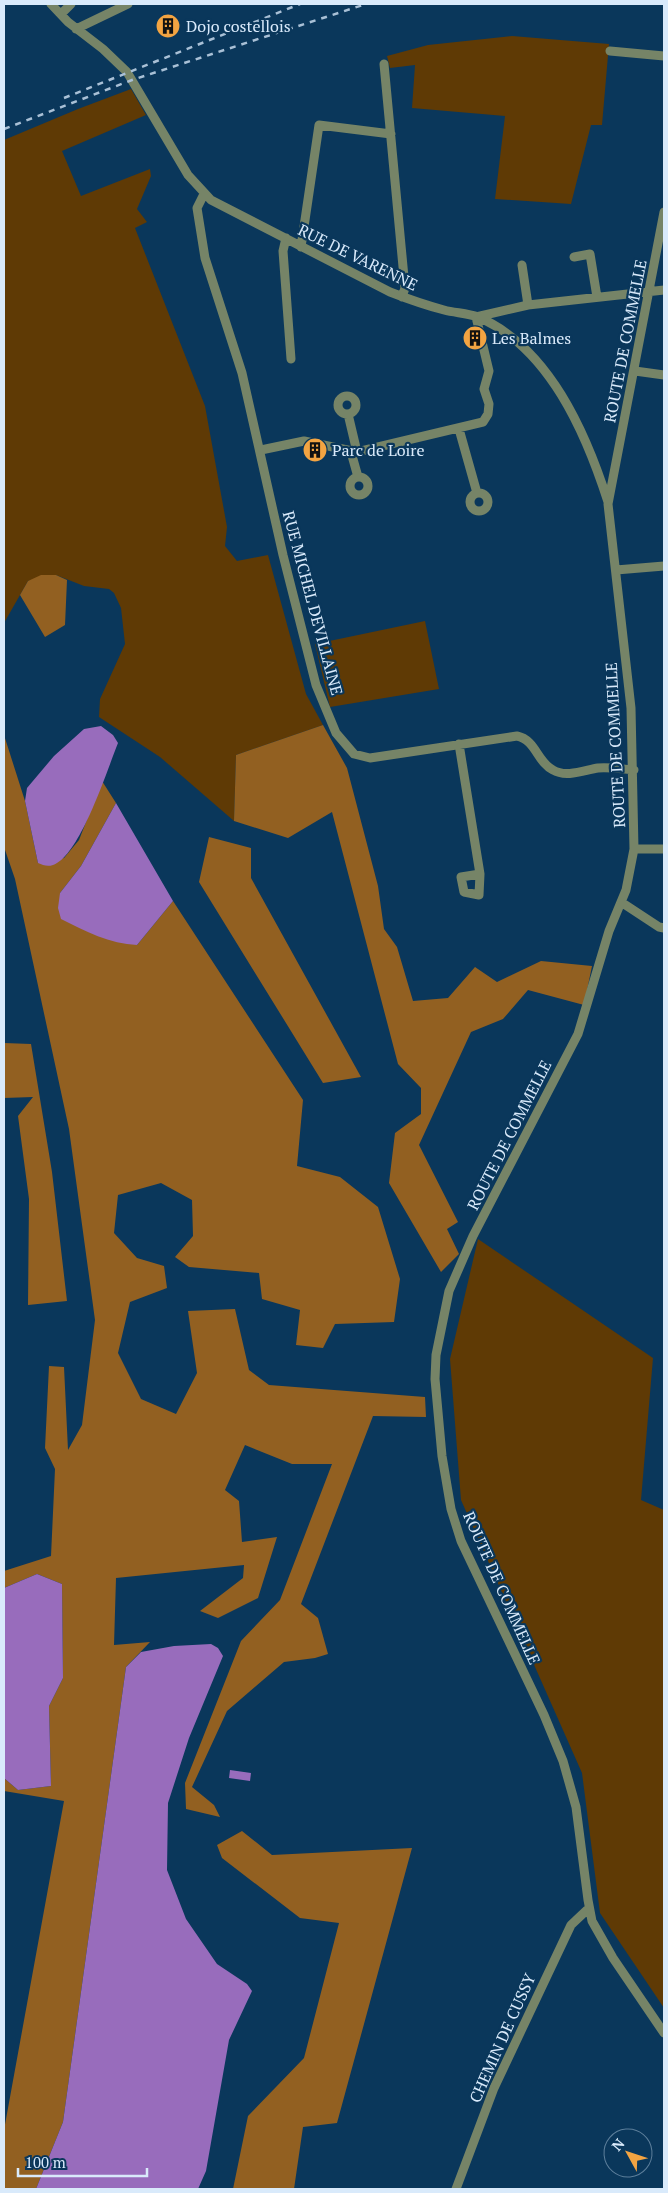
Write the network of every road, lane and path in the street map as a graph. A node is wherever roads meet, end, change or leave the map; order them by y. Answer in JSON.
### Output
{"nodes":[{"id":1,"x":51,"y":4,"type":"edge"},
{"id":2,"x":71,"y":4,"type":"edge"},
{"id":3,"x":128,"y":4,"type":"edge"},
{"id":4,"x":61,"y":14,"type":"junction"},
{"id":5,"x":76,"y":29,"type":"junction"},
{"id":6,"x":610,"y":51,"type":"dead end"},
{"id":7,"x":664,"y":56,"type":"edge"},
{"id":8,"x":384,"y":64,"type":"dead end"},
{"id":9,"x":391,"y":134,"type":"junction"},
{"id":10,"x":204,"y":194,"type":"junction"},
{"id":11,"x":664,"y":212,"type":"edge"},
{"id":12,"x":286,"y":238,"type":"junction"},
{"id":13,"x":302,"y":247,"type":"junction"},
{"id":14,"x":574,"y":256,"type":"dead end"},
{"id":15,"x":522,"y":265,"type":"dead end"},
{"id":16,"x":650,"y":290,"type":"junction"},
{"id":17,"x":664,"y":290,"type":"edge"},
{"id":18,"x":402,"y":297,"type":"junction"},
{"id":19,"x":597,"y":297,"type":"junction"},
{"id":20,"x":528,"y":305,"type":"junction"},
{"id":21,"x":476,"y":317,"type":"junction"},
{"id":22,"x":291,"y":359,"type":"dead end"},
{"id":23,"x":635,"y":371,"type":"junction"},
{"id":24,"x":664,"y":375,"type":"edge"},
{"id":25,"x":348,"y":414,"type":"dead end"},
{"id":26,"x":459,"y":429,"type":"junction"},
{"id":27,"x":261,"y":450,"type":"junction"},
{"id":28,"x":354,"y":452,"type":"junction"},
{"id":29,"x":358,"y":477,"type":"dead end"},
{"id":30,"x":477,"y":493,"type":"dead end"},
{"id":31,"x":608,"y":504,"type":"junction"},
{"id":32,"x":664,"y":566,"type":"edge"},
{"id":33,"x":616,"y":570,"type":"junction"},
{"id":34,"x":459,"y":744,"type":"junction"},
{"id":35,"x":634,"y":770,"type":"junction"},
{"id":36,"x":634,"y":849,"type":"junction"},
{"id":37,"x":664,"y":849,"type":"edge"},
{"id":38,"x":480,"y":874,"type":"dead end"},
{"id":39,"x":621,"y":902,"type":"junction"},
{"id":40,"x":664,"y":928,"type":"edge"},
{"id":41,"x":589,"y":1908,"type":"junction"},
{"id":42,"x":664,"y":2033,"type":"edge"},
{"id":43,"x":456,"y":2189,"type":"edge"}],
"edges":[{"from":1,"to":4,"type":"street","name":"RUE DE VARENNE"},
{"from":2,"to":4,"type":"street"},
{"from":3,"to":5,"type":"street"},
{"from":4,"to":5,"type":"street","name":"RUE DE VARENNE"},
{"from":5,"to":10,"type":"street","name":"RUE DE VARENNE"},
{"from":6,"to":7,"type":"street"},
{"from":8,"to":9,"type":"street"},
{"from":9,"to":13,"type":"street"},
{"from":9,"to":18,"type":"street"},
{"from":10,"to":12,"type":"street","name":"RUE DE VARENNE"},
{"from":10,"to":27,"type":"street","name":"RUE MICHEL DEVILLAINE"},
{"from":11,"to":16,"type":"street","name":"ROUTE DE COMMELLE"},
{"from":12,"to":13,"type":"street","name":"RUE DE VARENNE"},
{"from":12,"to":22,"type":"street"},
{"from":13,"to":18,"type":"street","name":"RUE DE VARENNE"},
{"from":14,"to":19,"type":"street"},
{"from":15,"to":20,"type":"street"},
{"from":16,"to":17,"type":"street"},
{"from":16,"to":19,"type":"street"},
{"from":16,"to":23,"type":"street","name":"ROUTE DE COMMELLE"},
{"from":18,"to":21,"type":"street","name":"RUE DE VARENNE"},
{"from":19,"to":20,"type":"street"},
{"from":20,"to":21,"type":"street"},
{"from":21,"to":26,"type":"street"},
{"from":21,"to":31,"type":"street","name":"RUE DE VARENNE"},
{"from":23,"to":24,"type":"street"},
{"from":23,"to":31,"type":"street","name":"ROUTE DE COMMELLE"},
{"from":25,"to":28,"type":"street"},
{"from":26,"to":28,"type":"street"},
{"from":26,"to":30,"type":"street"},
{"from":27,"to":28,"type":"street"},
{"from":27,"to":34,"type":"street","name":"RUE MICHEL DEVILLAINE"},
{"from":28,"to":29,"type":"street"},
{"from":31,"to":33,"type":"street","name":"ROUTE DE COMMELLE"},
{"from":32,"to":33,"type":"street"},
{"from":33,"to":35,"type":"street","name":"ROUTE DE COMMELLE"},
{"from":34,"to":35,"type":"street","name":"RUE MICHEL DEVILLAINE"},
{"from":34,"to":38,"type":"street"},
{"from":35,"to":36,"type":"street","name":"ROUTE DE COMMELLE"},
{"from":36,"to":37,"type":"street"},
{"from":36,"to":39,"type":"street","name":"ROUTE DE COMMELLE"},
{"from":39,"to":40,"type":"street"},
{"from":39,"to":41,"type":"street","name":"ROUTE DE COMMELLE"},
{"from":41,"to":42,"type":"street","name":"ROUTE DE COMMELLE"},
{"from":41,"to":43,"type":"street","name":"CHEMIN DE CUSSY"}]}
